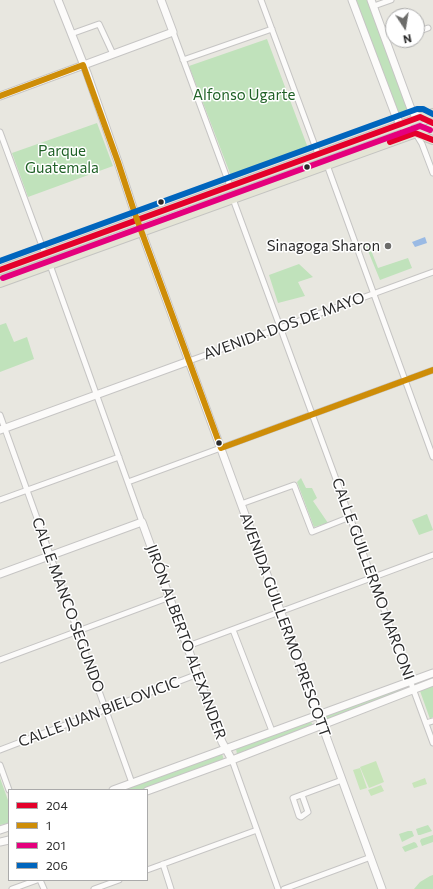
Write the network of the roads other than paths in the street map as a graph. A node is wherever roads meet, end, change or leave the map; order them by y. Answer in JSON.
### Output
{"nodes":[{"id":1,"x":58,"y":0,"type":"edge"},
{"id":2,"x":161,"y":0,"type":"edge"},
{"id":3,"x":261,"y":0,"type":"edge"},
{"id":4,"x":352,"y":0,"type":"edge"},
{"id":5,"x":391,"y":0,"type":"edge"},
{"id":6,"x":372,"y":3,"type":"edge"},
{"id":7,"x":428,"y":28,"type":"dead end"},
{"id":8,"x":272,"y":29,"type":"junction"},
{"id":9,"x":425,"y":29,"type":"edge"},
{"id":10,"x":385,"y":30,"type":"edge"},
{"id":11,"x":173,"y":32,"type":"junction"},
{"id":12,"x":71,"y":34,"type":"junction"},
{"id":13,"x":392,"y":48,"type":"edge"},
{"id":14,"x":113,"y":54,"type":"junction"},
{"id":15,"x":184,"y":60,"type":"junction"},
{"id":16,"x":84,"y":65,"type":"junction"},
{"id":17,"x":0,"y":96,"type":"edge"},
{"id":18,"x":433,"y":112,"type":"edge"},
{"id":19,"x":420,"y":117,"type":"junction"},
{"id":20,"x":433,"y":123,"type":"edge"},
{"id":21,"x":400,"y":124,"type":"junction"},
{"id":22,"x":433,"y":127,"type":"edge"},
{"id":23,"x":0,"y":132,"type":"edge"},
{"id":24,"x":415,"y":133,"type":"junction"},
{"id":25,"x":433,"y":140,"type":"edge"},
{"id":26,"x":318,"y":154,"type":"junction"},
{"id":27,"x":326,"y":165,"type":"junction"},
{"id":28,"x":433,"y":173,"type":"edge"},
{"id":29,"x":230,"y":186,"type":"junction"},
{"id":30,"x":233,"y":199,"type":"junction"},
{"id":31,"x":168,"y":209,"type":"junction"},
{"id":32,"x":137,"y":220,"type":"junction"},
{"id":33,"x":172,"y":221,"type":"junction"},
{"id":34,"x":106,"y":231,"type":"junction"},
{"id":35,"x":141,"y":232,"type":"junction"},
{"id":36,"x":110,"y":244,"type":"junction"},
{"id":37,"x":45,"y":254,"type":"junction"},
{"id":38,"x":50,"y":265,"type":"junction"},
{"id":39,"x":0,"y":270,"type":"edge"},
{"id":40,"x":433,"y":272,"type":"edge"},
{"id":41,"x":0,"y":284,"type":"edge"},
{"id":42,"x":374,"y":294,"type":"junction"},
{"id":43,"x":280,"y":328,"type":"junction"},
{"id":44,"x":189,"y":361,"type":"junction"},
{"id":45,"x":433,"y":370,"type":"edge"},
{"id":46,"x":405,"y":380,"type":"junction"},
{"id":47,"x":96,"y":395,"type":"junction"},
{"id":48,"x":312,"y":414,"type":"junction"},
{"id":49,"x":0,"y":415,"type":"edge"},
{"id":50,"x":2,"y":429,"type":"edge"},
{"id":51,"x":221,"y":448,"type":"junction"},
{"id":52,"x":119,"y":457,"type":"junction"},
{"id":53,"x":433,"y":457,"type":"edge"},
{"id":54,"x":128,"y":482,"type":"junction"},
{"id":55,"x":27,"y":490,"type":"junction"},
{"id":56,"x":0,"y":500,"type":"edge"},
{"id":57,"x":241,"y":504,"type":"junction"},
{"id":58,"x":350,"y":517,"type":"junction"},
{"id":59,"x":142,"y":522,"type":"junction"},
{"id":60,"x":433,"y":555,"type":"edge"},
{"id":61,"x":50,"y":556,"type":"junction"},
{"id":62,"x":0,"y":574,"type":"edge"},
{"id":63,"x":372,"y":578,"type":"junction"},
{"id":64,"x":170,"y":597,"type":"junction"},
{"id":65,"x":281,"y":612,"type":"junction"},
{"id":66,"x":233,"y":630,"type":"junction"},
{"id":67,"x":77,"y":631,"type":"junction"},
{"id":68,"x":188,"y":646,"type":"junction"},
{"id":69,"x":0,"y":660,"type":"edge"},
{"id":70,"x":433,"y":673,"type":"edge"},
{"id":71,"x":198,"y":674,"type":"junction"},
{"id":72,"x":410,"y":681,"type":"junction"},
{"id":73,"x":433,"y":682,"type":"edge"},
{"id":74,"x":413,"y":689,"type":"junction"},
{"id":75,"x":106,"y":710,"type":"junction"},
{"id":76,"x":318,"y":714,"type":"junction"},
{"id":77,"x":433,"y":721,"type":"edge"},
{"id":78,"x":426,"y":723,"type":"junction"},
{"id":79,"x":322,"y":726,"type":"junction"},
{"id":80,"x":272,"y":731,"type":"junction"},
{"id":81,"x":433,"y":743,"type":"edge"},
{"id":82,"x":225,"y":748,"type":"junction"},
{"id":83,"x":0,"y":750,"type":"edge"},
{"id":84,"x":232,"y":760,"type":"junction"},
{"id":85,"x":0,"y":765,"type":"edge"},
{"id":86,"x":342,"y":780,"type":"junction"},
{"id":87,"x":132,"y":783,"type":"junction"},
{"id":88,"x":9,"y":789,"type":"edge"},
{"id":89,"x":116,"y":789,"type":"edge"},
{"id":90,"x":148,"y":791,"type":"edge"},
{"id":91,"x":302,"y":795,"type":"junction"},
{"id":92,"x":257,"y":830,"type":"junction"},
{"id":93,"x":371,"y":857,"type":"junction"},
{"id":94,"x":163,"y":864,"type":"junction"},
{"id":95,"x":148,"y":870,"type":"edge"},
{"id":96,"x":34,"y":881,"type":"edge"},
{"id":97,"x":116,"y":881,"type":"edge"},
{"id":98,"x":12,"y":889,"type":"edge"},
{"id":99,"x":94,"y":889,"type":"edge"},
{"id":100,"x":172,"y":889,"type":"edge"},
{"id":101,"x":278,"y":889,"type":"edge"},
{"id":102,"x":284,"y":889,"type":"edge"},
{"id":103,"x":382,"y":889,"type":"edge"}],
"edges":[{"from":1,"to":12,"type":"main road","name":"AVENIDA GUILLERMO PRESCOTT"},
{"from":2,"to":11,"type":"main road"},
{"from":3,"to":8,"type":"street"},
{"from":4,"to":21,"type":"main road"},
{"from":5,"to":6,"type":"street"},
{"from":6,"to":10,"type":"main road"},
{"from":7,"to":9,"type":"street"},
{"from":8,"to":15,"type":"street"},
{"from":8,"to":26,"type":"street"},
{"from":11,"to":14,"type":"main road"},
{"from":11,"to":15,"type":"street"},
{"from":12,"to":14,"type":"street"},
{"from":12,"to":16,"type":"main road","name":"AVENIDA GUILLERMO PRESCOTT"},
{"from":13,"to":19,"type":"main road"},
{"from":14,"to":16,"type":"main road"},
{"from":15,"to":29,"type":"street"},
{"from":16,"to":17,"type":"main road"},
{"from":16,"to":32,"type":"main road","name":"AVENIDA GUILLERMO PRESCOTT"},
{"from":18,"to":19,"type":"main road"},
{"from":19,"to":20,"type":"main road"},
{"from":19,"to":21,"type":"main road"},
{"from":21,"to":24,"type":"main road"},
{"from":21,"to":26,"type":"main road"},
{"from":22,"to":24,"type":"main road"},
{"from":23,"to":37,"type":"street"},
{"from":24,"to":25,"type":"main road"},
{"from":24,"to":27,"type":"main road"},
{"from":24,"to":28,"type":"street"},
{"from":26,"to":29,"type":"main road"},
{"from":27,"to":30,"type":"main road"},
{"from":27,"to":42,"type":"street"},
{"from":29,"to":31,"type":"main road"},
{"from":30,"to":33,"type":"main road"},
{"from":30,"to":43,"type":"street","name":"CALLE GUILLERMO MARCONI"},
{"from":31,"to":32,"type":"main road"},
{"from":31,"to":33,"type":"main road"},
{"from":32,"to":34,"type":"main road"},
{"from":32,"to":35,"type":"main road","name":"AVENIDA GUILLERMO PRESCOTT"},
{"from":33,"to":35,"type":"main road"},
{"from":34,"to":36,"type":"main road"},
{"from":34,"to":37,"type":"main road"},
{"from":35,"to":36,"type":"main road"},
{"from":35,"to":44,"type":"main road","name":"AVENIDA GUILLERMO PRESCOTT"},
{"from":36,"to":38,"type":"main road"},
{"from":37,"to":39,"type":"main road"},
{"from":38,"to":41,"type":"main road"},
{"from":38,"to":47,"type":"street","name":"JIRÓN ALBERTO ALEXANDER"},
{"from":40,"to":42,"type":"street","name":"AVENIDA DOS DE MAYO"},
{"from":42,"to":43,"type":"street","name":"AVENIDA DOS DE MAYO"},
{"from":42,"to":46,"type":"street"},
{"from":43,"to":44,"type":"street","name":"AVENIDA DOS DE MAYO"},
{"from":43,"to":48,"type":"street","name":"CALLE GUILLERMO MARCONI"},
{"from":44,"to":47,"type":"main road","name":"AVENIDA DOS DE MAYO"},
{"from":44,"to":51,"type":"main road","name":"AVENIDA GUILLERMO PRESCOTT"},
{"from":45,"to":46,"type":"street"},
{"from":46,"to":48,"type":"street"},
{"from":46,"to":53,"type":"street"},
{"from":47,"to":50,"type":"main road","name":"AVENIDA DOS DE MAYO"},
{"from":47,"to":52,"type":"street","name":"JIRÓN ALBERTO ALEXANDER"},
{"from":48,"to":51,"type":"street"},
{"from":48,"to":58,"type":"street","name":"CALLE GUILLERMO MARCONI"},
{"from":49,"to":50,"type":"street","name":"CALLE MANCO SEGUNDO"},
{"from":50,"to":55,"type":"street","name":"CALLE MANCO SEGUNDO"},
{"from":51,"to":54,"type":"street"},
{"from":51,"to":57,"type":"main road","name":"AVENIDA GUILLERMO PRESCOTT"},
{"from":52,"to":54,"type":"street","name":"JIRÓN ALBERTO ALEXANDER"},
{"from":52,"to":55,"type":"street"},
{"from":54,"to":59,"type":"street","name":"JIRÓN ALBERTO ALEXANDER"},
{"from":55,"to":56,"type":"street"},
{"from":55,"to":61,"type":"street","name":"CALLE MANCO SEGUNDO"},
{"from":57,"to":58,"type":"street"},
{"from":57,"to":65,"type":"main road","name":"AVENIDA GUILLERMO PRESCOTT"},
{"from":58,"to":63,"type":"street","name":"CALLE GUILLERMO MARCONI"},
{"from":59,"to":61,"type":"main road"},
{"from":59,"to":64,"type":"main road","name":"JIRÓN ALBERTO ALEXANDER"},
{"from":60,"to":63,"type":"street"},
{"from":61,"to":62,"type":"main road"},
{"from":61,"to":67,"type":"street","name":"CALLE MANCO SEGUNDO"},
{"from":63,"to":65,"type":"street"},
{"from":63,"to":72,"type":"street","name":"CALLE GUILLERMO MARCONI"},
{"from":64,"to":67,"type":"street"},
{"from":64,"to":68,"type":"main road","name":"JIRÓN ALBERTO ALEXANDER"},
{"from":65,"to":66,"type":"street"},
{"from":65,"to":76,"type":"main road","name":"AVENIDA GUILLERMO PRESCOTT"},
{"from":66,"to":68,"type":"street"},
{"from":66,"to":80,"type":"street"},
{"from":67,"to":69,"type":"street"},
{"from":67,"to":75,"type":"street","name":"CALLE MANCO SEGUNDO"},
{"from":68,"to":71,"type":"main road","name":"JIRÓN ALBERTO ALEXANDER"},
{"from":70,"to":72,"type":"main road"},
{"from":71,"to":75,"type":"street","name":"CALLE JUAN BIELOVICIC"},
{"from":71,"to":82,"type":"main road","name":"JIRÓN ALBERTO ALEXANDER"},
{"from":72,"to":74,"type":"street","name":"CALLE GUILLERMO MARCONI"},
{"from":72,"to":76,"type":"main road"},
{"from":73,"to":74,"type":"main road"},
{"from":74,"to":78,"type":"street","name":"CALLE GUILLERMO MARCONI"},
{"from":74,"to":79,"type":"main road"},
{"from":75,"to":83,"type":"street","name":"CALLE JUAN BIELOVICIC"},
{"from":75,"to":87,"type":"street","name":"CALLE MANCO SEGUNDO"},
{"from":76,"to":79,"type":"main road","name":"AVENIDA GUILLERMO PRESCOTT"},
{"from":76,"to":80,"type":"main road"},
{"from":77,"to":78,"type":"street"},
{"from":78,"to":81,"type":"street","name":"CALLE GUILLERMO MARCONI"},
{"from":79,"to":84,"type":"main road"},
{"from":79,"to":86,"type":"main road","name":"AVENIDA GUILLERMO PRESCOTT"},
{"from":80,"to":82,"type":"main road"},
{"from":82,"to":84,"type":"main road","name":"JIRÓN ALBERTO ALEXANDER"},
{"from":82,"to":87,"type":"main road"},
{"from":84,"to":90,"type":"main road"},
{"from":84,"to":92,"type":"street","name":"JIRÓN ALBERTO ALEXANDER"},
{"from":85,"to":88,"type":"street"},
{"from":86,"to":91,"type":"street"},
{"from":86,"to":93,"type":"main road","name":"AVENIDA GUILLERMO PRESCOTT"},
{"from":87,"to":89,"type":"main road"},
{"from":91,"to":91,"type":"street"},
{"from":92,"to":94,"type":"street"},
{"from":92,"to":101,"type":"street","name":"JIRÓN ALBERTO ALEXANDER"},
{"from":93,"to":102,"type":"street"},
{"from":93,"to":103,"type":"main road","name":"AVENIDA GUILLERMO PRESCOTT"},
{"from":94,"to":95,"type":"street"},
{"from":94,"to":100,"type":"street"},
{"from":96,"to":98,"type":"street"},
{"from":97,"to":99,"type":"street"}]}
